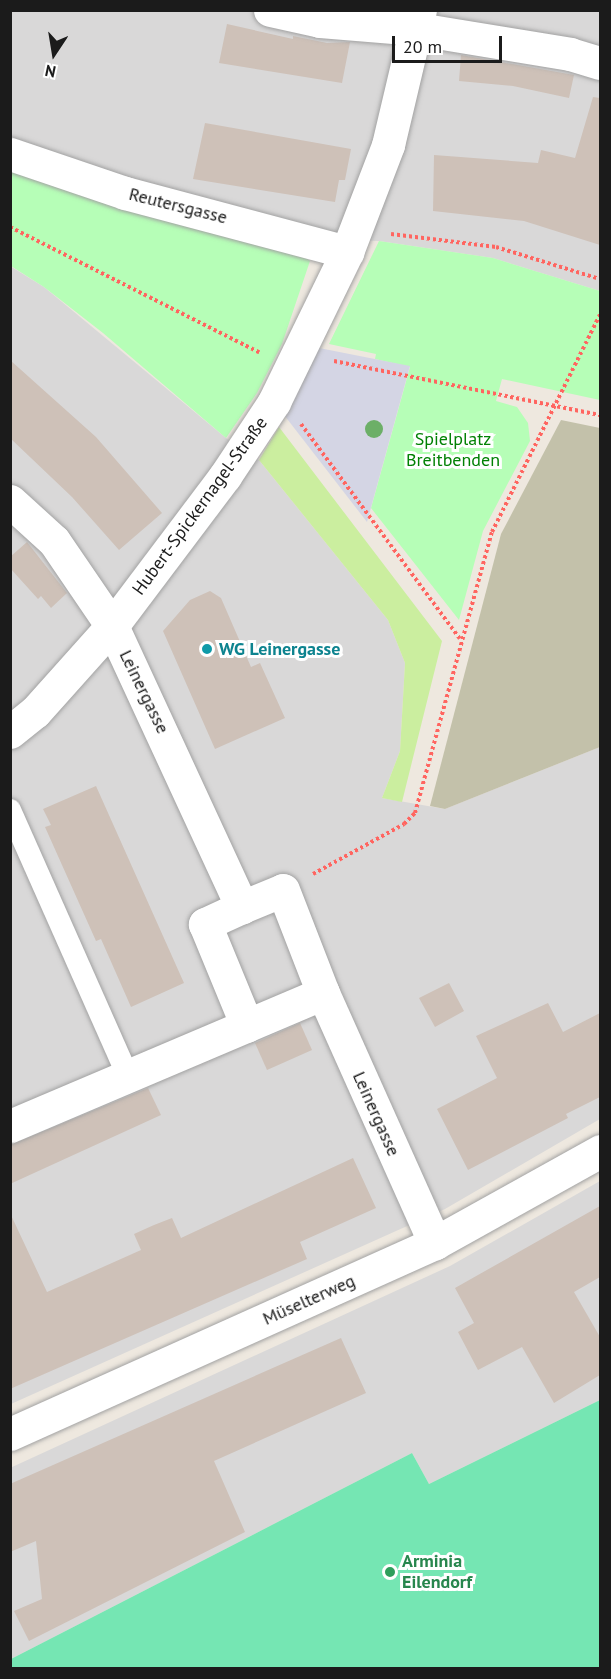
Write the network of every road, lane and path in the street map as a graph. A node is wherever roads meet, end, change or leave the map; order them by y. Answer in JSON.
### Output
{"nodes":[{"id":1,"x":270,"y":10,"type":"edge"},
{"id":2,"x":419,"y":20,"type":"edge"},
{"id":3,"x":600,"y":63,"type":"edge"},
{"id":4,"x":10,"y":154,"type":"edge"},
{"id":5,"x":10,"y":227,"type":"edge"},
{"id":6,"x":352,"y":241,"type":"junction"},
{"id":7,"x":600,"y":279,"type":"edge"},
{"id":8,"x":600,"y":314,"type":"edge"},
{"id":9,"x":292,"y":367,"type":"junction"},
{"id":10,"x":554,"y":405,"type":"junction"},
{"id":11,"x":600,"y":415,"type":"edge"},
{"id":12,"x":295,"y":416,"type":"dead end"},
{"id":13,"x":10,"y":501,"type":"edge"},
{"id":14,"x":112,"y":626,"type":"junction"},
{"id":15,"x":460,"y":639,"type":"junction"},
{"id":16,"x":10,"y":732,"type":"edge"},
{"id":17,"x":10,"y":810,"type":"edge"},
{"id":18,"x":283,"y":891,"type":"junction"},
{"id":19,"x":242,"y":907,"type":"junction"},
{"id":20,"x":323,"y":993,"type":"junction"},
{"id":21,"x":247,"y":1026,"type":"junction"},
{"id":22,"x":128,"y":1076,"type":"junction"},
{"id":23,"x":10,"y":1126,"type":"edge"},
{"id":24,"x":600,"y":1151,"type":"edge"},
{"id":25,"x":435,"y":1244,"type":"junction"},
{"id":26,"x":10,"y":1434,"type":"edge"}],
"edges":[{"from":1,"to":2,"type":"street"},
{"from":2,"to":3,"type":"street"},
{"from":2,"to":6,"type":"street","name":"Hubert-Spickernagel-Straße"},
{"from":4,"to":6,"type":"street","name":"Reutersgasse"},
{"from":5,"to":9,"type":"path"},
{"from":6,"to":7,"type":"path"},
{"from":6,"to":9,"type":"street","name":"Hubert-Spickernagel-Straße"},
{"from":8,"to":10,"type":"path"},
{"from":9,"to":10,"type":"path"},
{"from":9,"to":14,"type":"street","name":"Hubert-Spickernagel-Straße"},
{"from":10,"to":11,"type":"path"},
{"from":10,"to":15,"type":"path"},
{"from":12,"to":15,"type":"path"},
{"from":13,"to":14,"type":"street","name":"Leinergasse"},
{"from":14,"to":16,"type":"street","name":"Hubert-Spickernagel-Straße"},
{"from":14,"to":19,"type":"street","name":"Leinergasse"},
{"from":15,"to":18,"type":"path"},
{"from":17,"to":22,"type":"lane"},
{"from":18,"to":19,"type":"street"},
{"from":18,"to":20,"type":"street","name":"Leinergasse"},
{"from":19,"to":21,"type":"street"},
{"from":20,"to":21,"type":"street"},
{"from":20,"to":25,"type":"street","name":"Leinergasse"},
{"from":21,"to":22,"type":"street"},
{"from":22,"to":23,"type":"street"},
{"from":24,"to":25,"type":"street","name":"Müselterweg"},
{"from":25,"to":26,"type":"street","name":"Müselterweg"}]}
